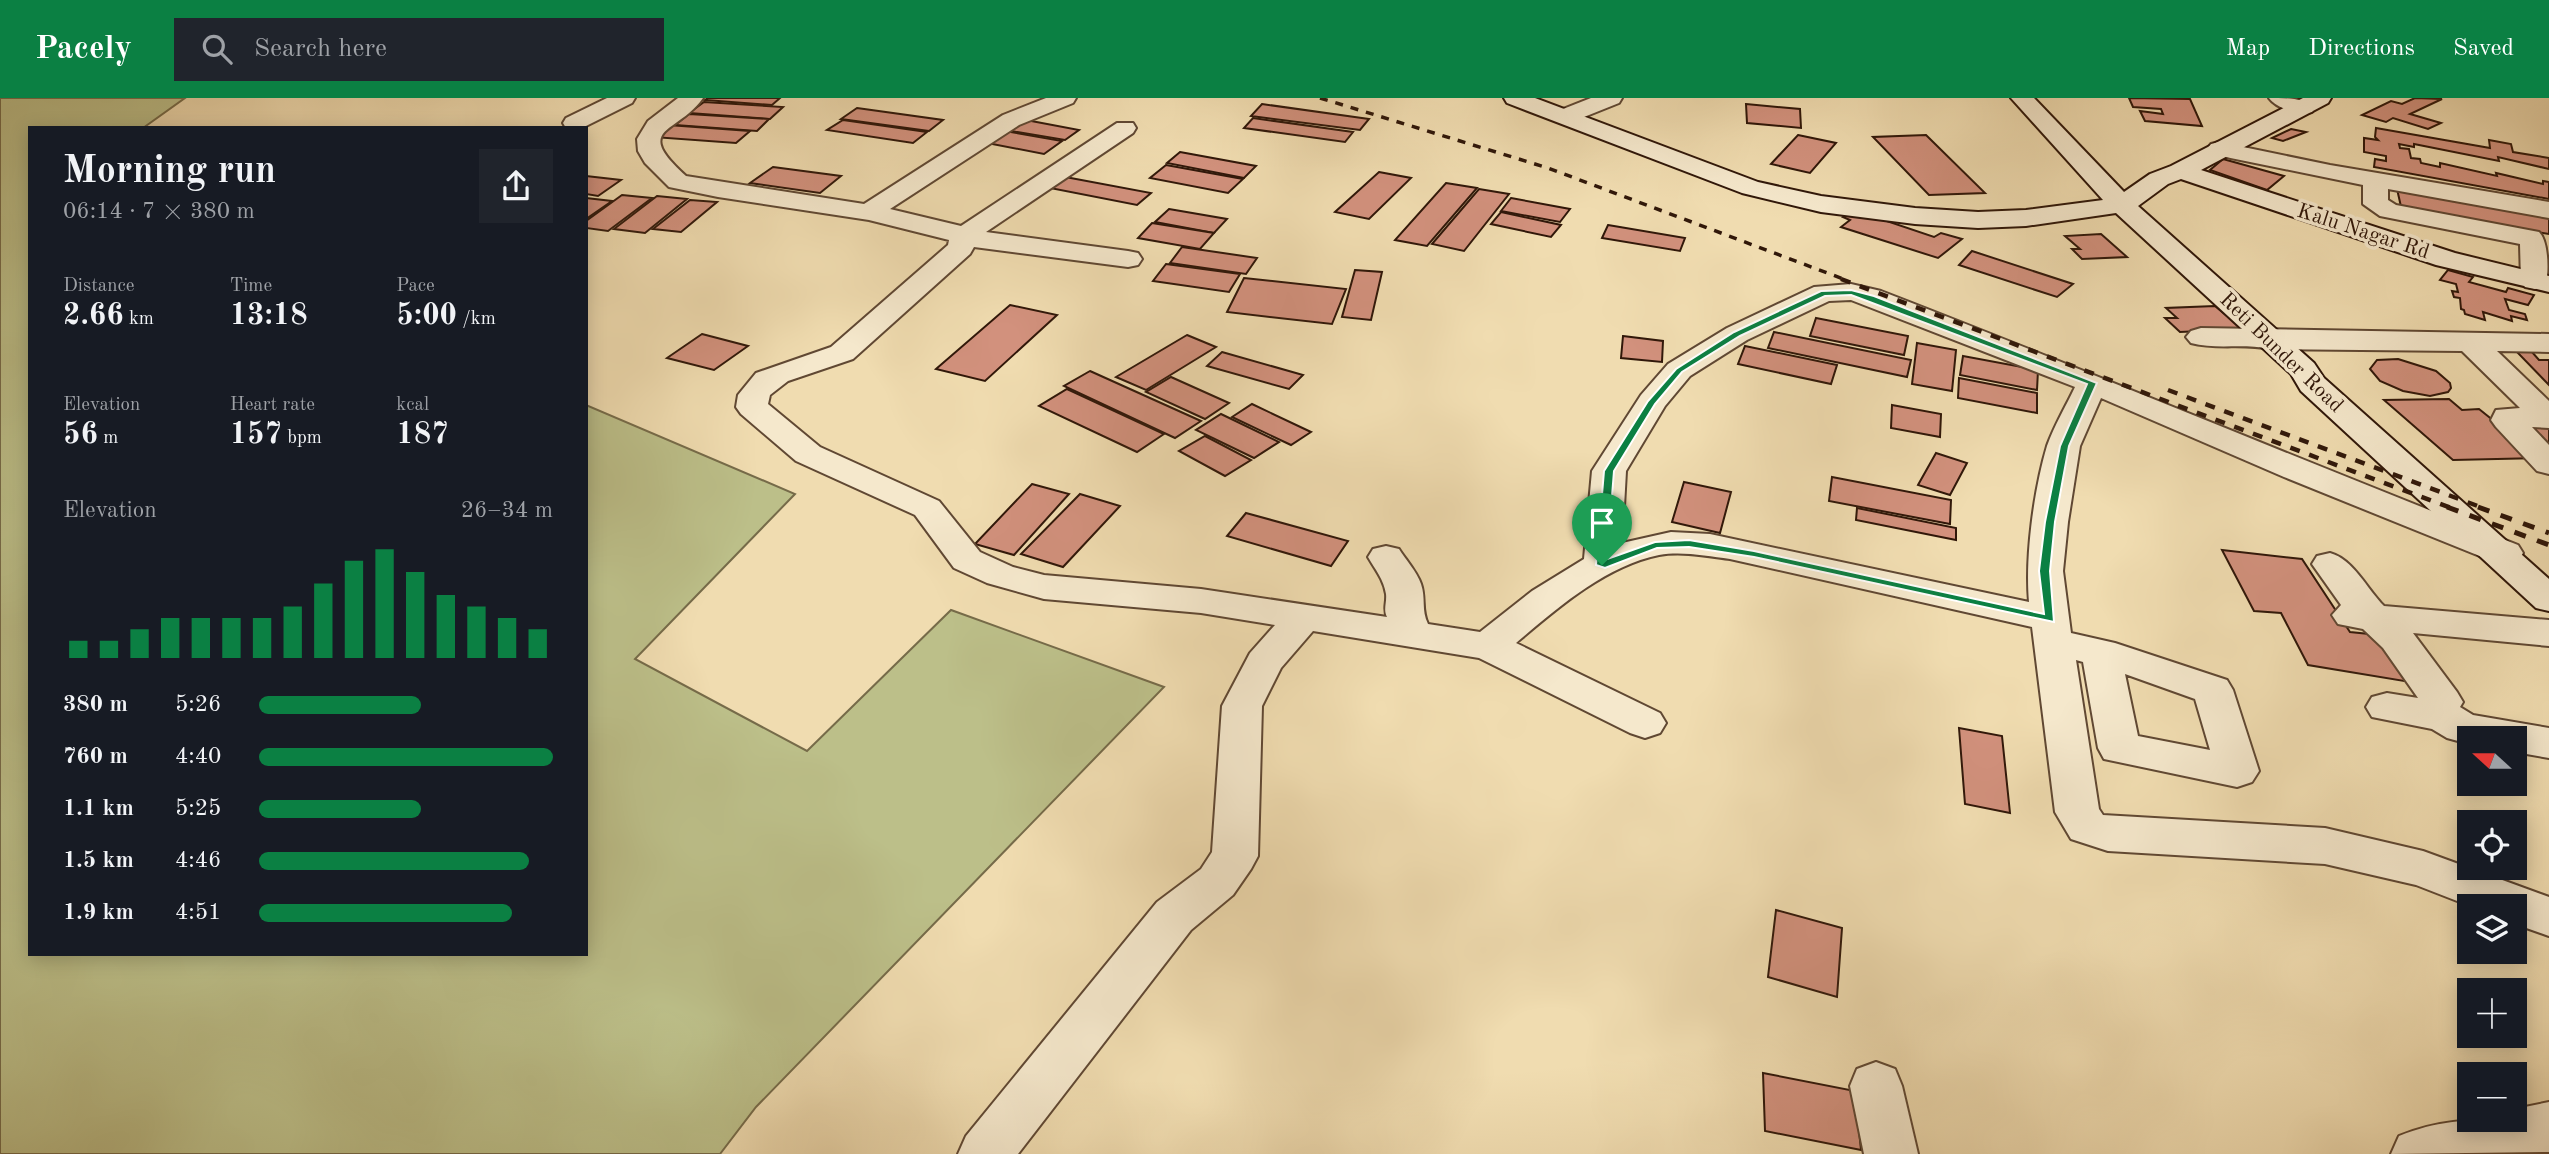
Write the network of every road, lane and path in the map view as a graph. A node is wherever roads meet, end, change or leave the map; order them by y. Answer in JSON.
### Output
{"nodes":[{"id":1,"x":624,"y":98,"type":"edge"},
{"id":2,"x":692,"y":98,"type":"edge"},
{"id":3,"x":1065,"y":98,"type":"edge"},
{"id":4,"x":1515,"y":98,"type":"edge"},
{"id":5,"x":1611,"y":98,"type":"edge"},
{"id":6,"x":2021,"y":98,"type":"edge"},
{"id":7,"x":2280,"y":98,"type":"edge"},
{"id":8,"x":2312,"y":103,"type":"edge"},
{"id":9,"x":1566,"y":116,"type":"junction"},
{"id":10,"x":574,"y":124,"type":"dead end"},
{"id":11,"x":1125,"y":128,"type":"dead end"},
{"id":12,"x":2219,"y":149,"type":"junction"},
{"id":13,"x":2088,"y":169,"type":"junction"},
{"id":14,"x":2170,"y":175,"type":"junction"},
{"id":15,"x":2375,"y":180,"type":"junction"},
{"id":16,"x":2122,"y":205,"type":"junction"},
{"id":17,"x":2549,"y":210,"type":"edge"},
{"id":18,"x":869,"y":212,"type":"junction"},
{"id":19,"x":962,"y":237,"type":"junction"},
{"id":20,"x":1128,"y":259,"type":"dead end"},
{"id":21,"x":2542,"y":272,"type":"edge"},
{"id":22,"x":2201,"y":337,"type":"dead end"},
{"id":23,"x":2267,"y":338,"type":"junction"},
{"id":24,"x":2549,"y":343,"type":"edge"},
{"id":25,"x":2472,"y":344,"type":"junction"},
{"id":26,"x":2092,"y":383,"type":"junction"},
{"id":27,"x":2549,"y":464,"type":"edge"},
{"id":28,"x":2506,"y":553,"type":"junction"},
{"id":29,"x":1386,"y":557,"type":"dead end"},
{"id":30,"x":2330,"y":564,"type":"dead end"},
{"id":31,"x":1602,"y":565,"type":"junction"},
{"id":32,"x":2549,"y":580,"type":"edge"},
{"id":33,"x":2549,"y":599,"type":"edge"},
{"id":34,"x":1305,"y":616,"type":"junction"},
{"id":35,"x":2363,"y":616,"type":"junction"},
{"id":36,"x":2052,"y":631,"type":"junction"},
{"id":37,"x":1414,"y":634,"type":"junction"},
{"id":38,"x":2549,"y":634,"type":"edge"},
{"id":39,"x":1488,"y":646,"type":"junction"},
{"id":40,"x":2101,"y":652,"type":"dead end"},
{"id":41,"x":2443,"y":702,"type":"dead end"},
{"id":42,"x":2387,"y":707,"type":"dead end"},
{"id":43,"x":1645,"y":723,"type":"dead end"},
{"id":44,"x":2549,"y":743,"type":"edge"},
{"id":45,"x":2549,"y":917,"type":"edge"},
{"id":46,"x":1876,"y":1086,"type":"dead end"},
{"id":47,"x":2549,"y":1127,"type":"edge"},
{"id":48,"x":985,"y":1154,"type":"edge"},
{"id":49,"x":1891,"y":1154,"type":"edge"},
{"id":50,"x":2418,"y":1154,"type":"edge"}],
"edges":[{"from":1,"to":10,"type":"street"},
{"from":2,"to":18,"type":"street"},
{"from":3,"to":18,"type":"street"},
{"from":4,"to":9,"type":"street"},
{"from":5,"to":9,"type":"street"},
{"from":6,"to":13,"type":"street","name":"Reti Bunder Road"},
{"from":7,"to":8,"type":"street"},
{"from":8,"to":12,"type":"street"},
{"from":9,"to":16,"type":"street"},
{"from":11,"to":19,"type":"street"},
{"from":12,"to":14,"type":"street"},
{"from":12,"to":15,"type":"street"},
{"from":13,"to":14,"type":"street","name":"Kalu Nagar Rd"},
{"from":13,"to":16,"type":"street","name":"Reti Bunder Road"},
{"from":14,"to":16,"type":"street"},
{"from":14,"to":21,"type":"street","name":"Kalu Nagar Rd"},
{"from":15,"to":17,"type":"street"},
{"from":15,"to":21,"type":"street"},
{"from":16,"to":23,"type":"street","name":"Reti Bunder Road"},
{"from":18,"to":19,"type":"street"},
{"from":19,"to":20,"type":"street"},
{"from":19,"to":34,"type":"street"},
{"from":22,"to":23,"type":"street"},
{"from":23,"to":25,"type":"street"},
{"from":23,"to":28,"type":"street","name":"Reti Bunder Road"},
{"from":24,"to":25,"type":"street"},
{"from":25,"to":27,"type":"street"},
{"from":26,"to":28,"type":"street"},
{"from":26,"to":31,"type":"street"},
{"from":26,"to":36,"type":"street"},
{"from":28,"to":32,"type":"street"},
{"from":28,"to":33,"type":"street","name":"Reti Bunder Road"},
{"from":29,"to":37,"type":"street"},
{"from":30,"to":35,"type":"street"},
{"from":31,"to":36,"type":"street"},
{"from":31,"to":39,"type":"street"},
{"from":34,"to":37,"type":"street"},
{"from":34,"to":48,"type":"street"},
{"from":35,"to":38,"type":"street"},
{"from":35,"to":41,"type":"street"},
{"from":36,"to":40,"type":"street"},
{"from":36,"to":45,"type":"street"},
{"from":37,"to":39,"type":"street"},
{"from":39,"to":43,"type":"street"},
{"from":42,"to":44,"type":"street"},
{"from":46,"to":49,"type":"street"},
{"from":47,"to":50,"type":"street"}]}
